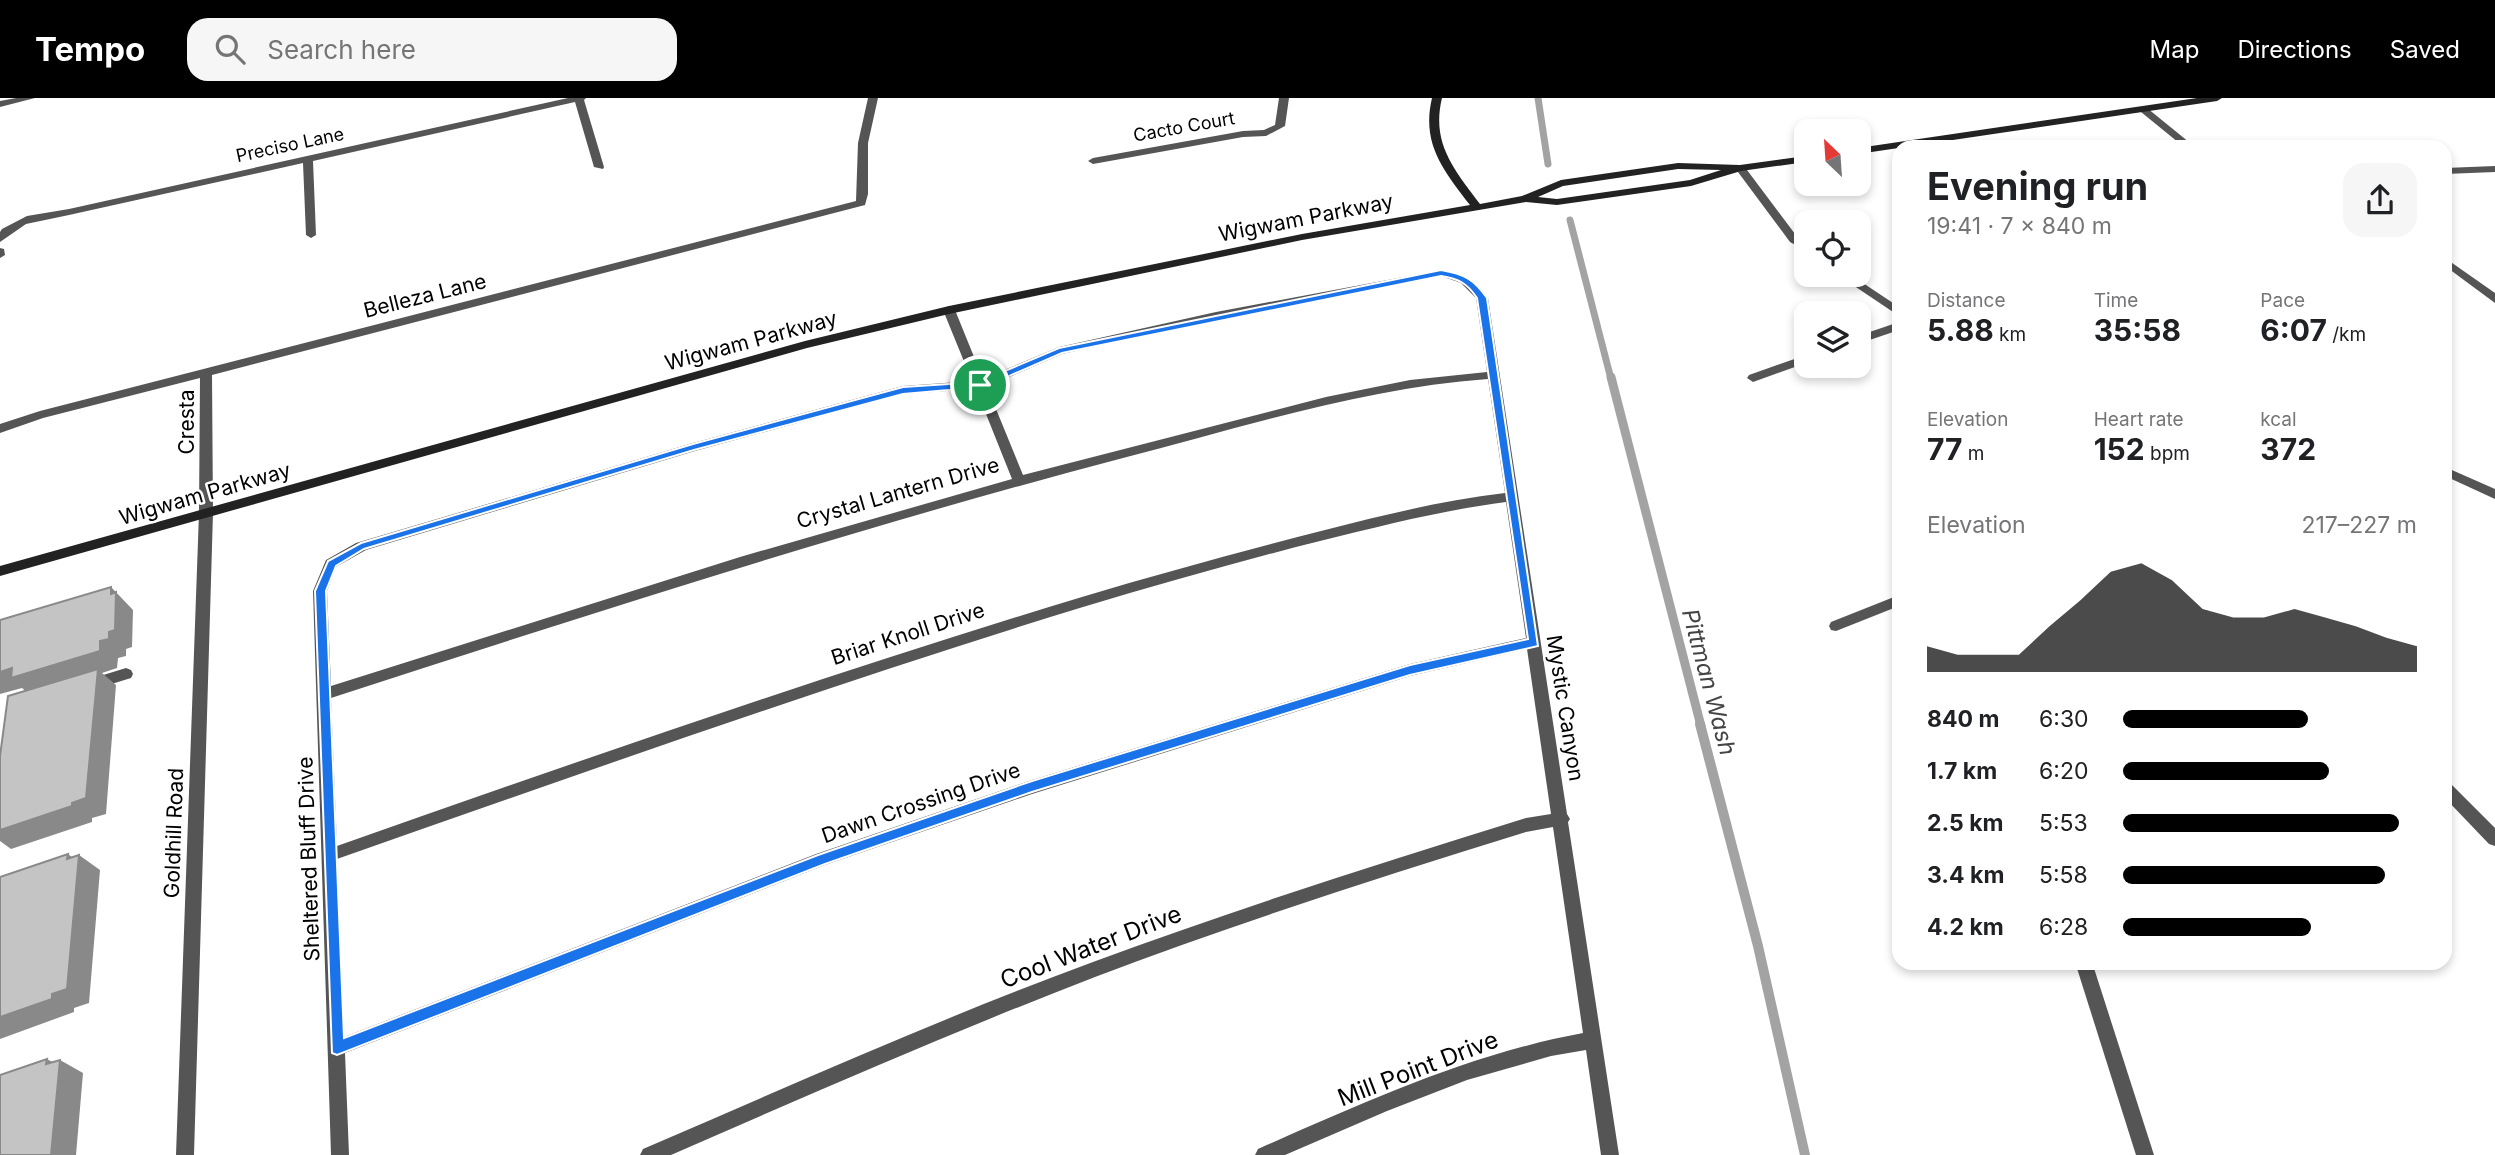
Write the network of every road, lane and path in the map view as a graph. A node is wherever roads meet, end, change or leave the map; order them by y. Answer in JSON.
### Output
{"nodes":[{"id":1,"x":30,"y":98,"type":"edge"},
{"id":2,"x":580,"y":98,"type":"edge"},
{"id":3,"x":873,"y":98,"type":"edge"},
{"id":4,"x":1284,"y":98,"type":"edge"},
{"id":5,"x":1437,"y":98,"type":"edge"},
{"id":6,"x":2217,"y":98,"type":"edge"},
{"id":7,"x":0,"y":104,"type":"edge"},
{"id":8,"x":2144,"y":110,"type":"junction"},
{"id":9,"x":1935,"y":140,"type":"edge"},
{"id":10,"x":2181,"y":140,"type":"edge"},
{"id":11,"x":1892,"y":146,"type":"edge"},
{"id":12,"x":1871,"y":149,"type":"edge"},
{"id":13,"x":308,"y":159,"type":"junction"},
{"id":14,"x":1093,"y":161,"type":"dead end"},
{"id":15,"x":1794,"y":161,"type":"edge"},
{"id":16,"x":599,"y":167,"type":"dead end"},
{"id":17,"x":1740,"y":168,"type":"junction"},
{"id":18,"x":2495,"y":169,"type":"edge"},
{"id":19,"x":2452,"y":171,"type":"edge"},
{"id":20,"x":1525,"y":199,"type":"junction"},
{"id":21,"x":1477,"y":206,"type":"junction"},
{"id":22,"x":311,"y":235,"type":"dead end"},
{"id":23,"x":0,"y":239,"type":"edge"},
{"id":24,"x":1794,"y":240,"type":"edge"},
{"id":25,"x":2452,"y":266,"type":"edge"},
{"id":26,"x":1861,"y":287,"type":"edge"},
{"id":27,"x":2495,"y":299,"type":"edge"},
{"id":28,"x":1892,"y":308,"type":"edge"},
{"id":29,"x":949,"y":310,"type":"junction"},
{"id":30,"x":1892,"y":328,"type":"edge"},
{"id":31,"x":1871,"y":336,"type":"edge"},
{"id":32,"x":1794,"y":363,"type":"edge"},
{"id":33,"x":206,"y":372,"type":"junction"},
{"id":34,"x":1494,"y":375,"type":"junction"},
{"id":35,"x":1753,"y":377,"type":"dead end"},
{"id":36,"x":980,"y":385,"type":"junction"},
{"id":37,"x":0,"y":429,"type":"edge"},
{"id":38,"x":2452,"y":474,"type":"edge"},
{"id":39,"x":1019,"y":480,"type":"junction"},
{"id":40,"x":2495,"y":494,"type":"edge"},
{"id":41,"x":1511,"y":498,"type":"junction"},
{"id":42,"x":206,"y":513,"type":"junction"},
{"id":43,"x":0,"y":572,"type":"edge"},
{"id":44,"x":1892,"y":603,"type":"edge"},
{"id":45,"x":1836,"y":626,"type":"dead end"},
{"id":46,"x":1534,"y":642,"type":"junction"},
{"id":47,"x":126,"y":674,"type":"dead end"},
{"id":48,"x":75,"y":689,"type":"edge"},
{"id":49,"x":324,"y":694,"type":"junction"},
{"id":50,"x":2452,"y":795,"type":"edge"},
{"id":51,"x":1562,"y":819,"type":"junction"},
{"id":52,"x":2495,"y":839,"type":"edge"},
{"id":53,"x":330,"y":855,"type":"junction"},
{"id":54,"x":2086,"y":970,"type":"edge"},
{"id":55,"x":1592,"y":1040,"type":"junction"},
{"id":56,"x":337,"y":1048,"type":"junction"},
{"id":57,"x":185,"y":1155,"type":"edge"},
{"id":58,"x":340,"y":1155,"type":"edge"},
{"id":59,"x":649,"y":1155,"type":"edge"},
{"id":60,"x":1264,"y":1155,"type":"edge"},
{"id":61,"x":1610,"y":1155,"type":"edge"},
{"id":62,"x":2146,"y":1155,"type":"edge"}],
"edges":[{"from":1,"to":7,"type":"street"},
{"from":2,"to":13,"type":"street","name":"Preciso Lane"},
{"from":2,"to":16,"type":"street"},
{"from":3,"to":33,"type":"street","name":"Belleza Lane"},
{"from":4,"to":14,"type":"street","name":"Cacto Court"},
{"from":5,"to":21,"type":"main road"},
{"from":6,"to":8,"type":"main road"},
{"from":8,"to":9,"type":"main road"},
{"from":8,"to":10,"type":"street"},
{"from":11,"to":12,"type":"main road"},
{"from":13,"to":22,"type":"street"},
{"from":13,"to":23,"type":"street","name":"Preciso Lane"},
{"from":15,"to":17,"type":"main road","name":"Wigwam Parkway"},
{"from":17,"to":20,"type":"main road","name":"Wigwam Parkway"},
{"from":17,"to":20,"type":"main road","name":"Wigwam Parkway"},
{"from":17,"to":24,"type":"street"},
{"from":18,"to":19,"type":"street"},
{"from":20,"to":21,"type":"main road","name":"Wigwam Parkway"},
{"from":21,"to":29,"type":"main road","name":"Wigwam Parkway"},
{"from":25,"to":27,"type":"street"},
{"from":26,"to":28,"type":"street"},
{"from":29,"to":36,"type":"street"},
{"from":29,"to":42,"type":"main road","name":"Wigwam Parkway"},
{"from":30,"to":31,"type":"street"},
{"from":32,"to":35,"type":"street"},
{"from":33,"to":37,"type":"street","name":"Belleza Lane"},
{"from":33,"to":42,"type":"street","name":"Cresta"},
{"from":34,"to":36,"type":"street","name":"Mystic Canyon"},
{"from":34,"to":39,"type":"street","name":"Crystal Lantern Drive"},
{"from":34,"to":41,"type":"street","name":"Mystic Canyon"},
{"from":36,"to":39,"type":"street"},
{"from":36,"to":49,"type":"street","name":"Sheltered Bluff Drive"},
{"from":38,"to":40,"type":"street"},
{"from":39,"to":49,"type":"street","name":"Crystal Lantern Drive"},
{"from":41,"to":46,"type":"street","name":"Mystic Canyon"},
{"from":41,"to":53,"type":"street","name":"Briar Knoll Drive"},
{"from":42,"to":43,"type":"main road","name":"Wigwam Parkway"},
{"from":42,"to":57,"type":"street","name":"Goldhill Road"},
{"from":44,"to":45,"type":"street"},
{"from":46,"to":51,"type":"street","name":"Mystic Canyon"},
{"from":46,"to":56,"type":"street","name":"Dawn Crossing Drive"},
{"from":47,"to":48,"type":"street"},
{"from":49,"to":53,"type":"street","name":"Sheltered Bluff Drive"},
{"from":50,"to":52,"type":"street"},
{"from":51,"to":55,"type":"street","name":"Mystic Canyon"},
{"from":51,"to":59,"type":"street","name":"Cool Water Drive"},
{"from":53,"to":56,"type":"street","name":"Sheltered Bluff Drive"},
{"from":54,"to":62,"type":"street"},
{"from":55,"to":60,"type":"street","name":"Mill Point Drive"},
{"from":55,"to":61,"type":"street","name":"Mystic Canyon"},
{"from":56,"to":58,"type":"street","name":"Sheltered Bluff Drive"}]}
